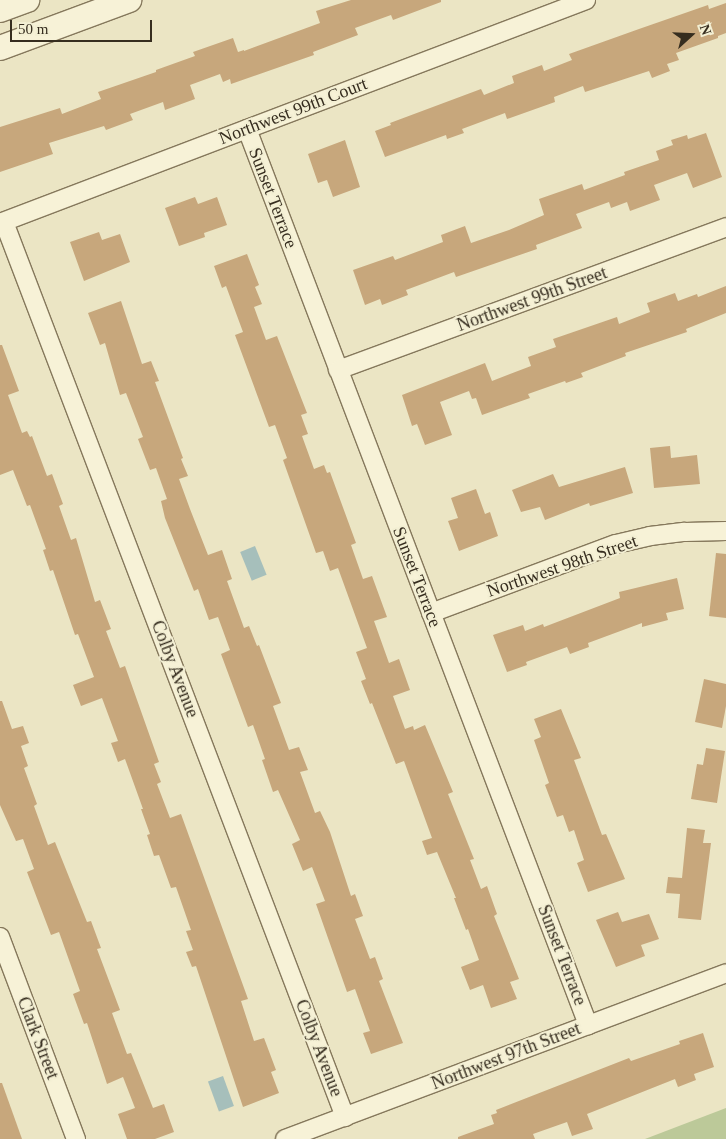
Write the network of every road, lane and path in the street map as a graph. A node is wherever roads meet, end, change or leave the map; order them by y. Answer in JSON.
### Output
{"nodes":[{"id":1,"x":27,"y":0,"type":"edge"},
{"id":2,"x":129,"y":0,"type":"edge"},
{"id":3,"x":586,"y":0,"type":"edge"},
{"id":4,"x":0,"y":10,"type":"edge"},
{"id":5,"x":0,"y":48,"type":"edge"},
{"id":6,"x":246,"y":129,"type":"junction"},
{"id":7,"x":2,"y":222,"type":"edge"},
{"id":8,"x":726,"y":227,"type":"edge"},
{"id":9,"x":338,"y":370,"type":"junction"},
{"id":10,"x":726,"y":531,"type":"edge"},
{"id":11,"x":431,"y":614,"type":"junction"},
{"id":12,"x":0,"y":937,"type":"edge"},
{"id":13,"x":726,"y":972,"type":"edge"},
{"id":14,"x":588,"y":1025,"type":"junction"},
{"id":15,"x":345,"y":1116,"type":"junction"},
{"id":16,"x":76,"y":1139,"type":"edge"},
{"id":17,"x":285,"y":1139,"type":"edge"}],
"edges":[{"from":1,"to":4,"type":"main road"},
{"from":2,"to":5,"type":"main road"},
{"from":3,"to":6,"type":"street","name":"Northwest 99th Court"},
{"from":6,"to":7,"type":"street","name":"Northwest 99th Court"},
{"from":6,"to":9,"type":"street","name":"Sunset Terrace"},
{"from":7,"to":15,"type":"street","name":"Colby Avenue"},
{"from":8,"to":9,"type":"street","name":"Northwest 99th Street"},
{"from":9,"to":11,"type":"street","name":"Sunset Terrace"},
{"from":10,"to":11,"type":"street","name":"Northwest 98th Street"},
{"from":11,"to":14,"type":"street","name":"Sunset Terrace"},
{"from":12,"to":16,"type":"street","name":"Clark Street"},
{"from":13,"to":14,"type":"street","name":"Northwest 97th Street"},
{"from":14,"to":15,"type":"street","name":"Northwest 97th Street"},
{"from":15,"to":17,"type":"street","name":"Northwest 97th Street"}]}
